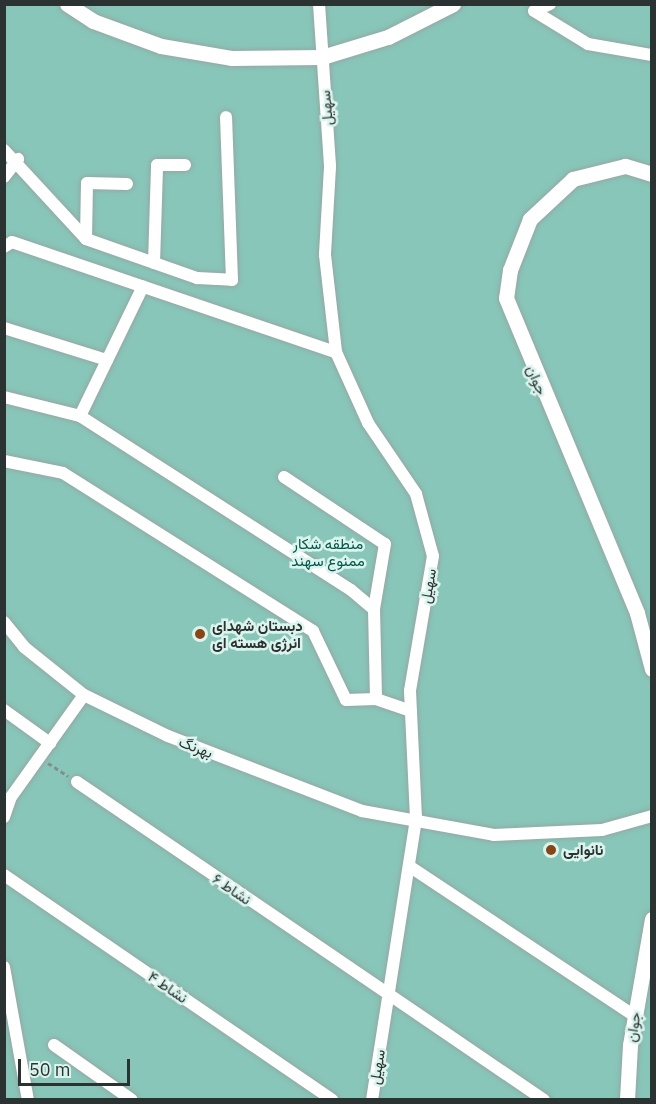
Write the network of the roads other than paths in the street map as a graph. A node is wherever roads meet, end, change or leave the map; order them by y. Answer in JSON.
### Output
{"nodes":[{"id":1,"x":67,"y":4,"type":"edge"},
{"id":2,"x":319,"y":4,"type":"edge"},
{"id":3,"x":453,"y":4,"type":"edge"},
{"id":4,"x":550,"y":4,"type":"edge"},
{"id":5,"x":651,"y":55,"type":"edge"},
{"id":6,"x":322,"y":57,"type":"junction"},
{"id":7,"x":226,"y":117,"type":"dead end"},
{"id":8,"x":4,"y":150,"type":"edge"},
{"id":9,"x":18,"y":159,"type":"junction"},
{"id":10,"x":185,"y":165,"type":"dead end"},
{"id":11,"x":651,"y":174,"type":"edge"},
{"id":12,"x":4,"y":177,"type":"edge"},
{"id":13,"x":127,"y":184,"type":"dead end"},
{"id":14,"x":84,"y":237,"type":"junction"},
{"id":15,"x":4,"y":246,"type":"edge"},
{"id":16,"x":154,"y":263,"type":"junction"},
{"id":17,"x":143,"y":286,"type":"junction"},
{"id":18,"x":4,"y":328,"type":"edge"},
{"id":19,"x":336,"y":352,"type":"junction"},
{"id":20,"x":107,"y":360,"type":"junction"},
{"id":21,"x":4,"y":397,"type":"edge"},
{"id":22,"x":80,"y":416,"type":"junction"},
{"id":23,"x":4,"y":461,"type":"edge"},
{"id":24,"x":284,"y":477,"type":"dead end"},
{"id":25,"x":374,"y":609,"type":"junction"},
{"id":26,"x":4,"y":622,"type":"edge"},
{"id":27,"x":651,"y":669,"type":"edge"},
{"id":28,"x":84,"y":695,"type":"junction"},
{"id":29,"x":376,"y":699,"type":"junction"},
{"id":30,"x":4,"y":710,"type":"edge"},
{"id":31,"x":411,"y":711,"type":"junction"},
{"id":32,"x":50,"y":742,"type":"junction"},
{"id":33,"x":77,"y":782,"type":"road end"},
{"id":34,"x":651,"y":816,"type":"edge"},
{"id":35,"x":4,"y":817,"type":"edge"},
{"id":36,"x":416,"y":819,"type":"junction"},
{"id":37,"x":409,"y":866,"type":"junction"},
{"id":38,"x":4,"y":875,"type":"edge"},
{"id":39,"x":651,"y":919,"type":"edge"},
{"id":40,"x":4,"y":968,"type":"edge"},
{"id":41,"x":388,"y":995,"type":"junction"},
{"id":42,"x":635,"y":1016,"type":"junction"},
{"id":43,"x":54,"y":1045,"type":"dead end"},
{"id":44,"x":28,"y":1100,"type":"edge"},
{"id":45,"x":132,"y":1100,"type":"edge"},
{"id":46,"x":332,"y":1100,"type":"edge"},
{"id":47,"x":372,"y":1100,"type":"edge"},
{"id":48,"x":543,"y":1100,"type":"edge"},
{"id":49,"x":627,"y":1100,"type":"edge"}],
"edges":[{"from":1,"to":6,"type":"street"},
{"from":2,"to":6,"type":"street","name":"سهیل"},
{"from":3,"to":6,"type":"street"},
{"from":4,"to":5,"type":"street"},
{"from":6,"to":19,"type":"street","name":"سهیل"},
{"from":7,"to":16,"type":"street"},
{"from":8,"to":9,"type":"street"},
{"from":9,"to":12,"type":"street"},
{"from":9,"to":14,"type":"street"},
{"from":10,"to":16,"type":"street"},
{"from":11,"to":27,"type":"street","name":"جوان"},
{"from":13,"to":14,"type":"street"},
{"from":14,"to":16,"type":"street"},
{"from":15,"to":17,"type":"street"},
{"from":17,"to":19,"type":"street"},
{"from":17,"to":20,"type":"street"},
{"from":18,"to":20,"type":"street"},
{"from":19,"to":31,"type":"street","name":"سهیل"},
{"from":20,"to":22,"type":"street"},
{"from":21,"to":22,"type":"street"},
{"from":22,"to":25,"type":"street"},
{"from":23,"to":29,"type":"street"},
{"from":24,"to":25,"type":"street"},
{"from":25,"to":29,"type":"street"},
{"from":26,"to":28,"type":"street","name":"بهرنگ"},
{"from":28,"to":32,"type":"street"},
{"from":28,"to":36,"type":"street","name":"بهرنگ"},
{"from":29,"to":31,"type":"street"},
{"from":30,"to":32,"type":"street"},
{"from":31,"to":36,"type":"street","name":"سهیل"},
{"from":32,"to":35,"type":"street"},
{"from":33,"to":41,"type":"street","name":"نشاط ۶"},
{"from":34,"to":36,"type":"street","name":"بهرنگ"},
{"from":36,"to":37,"type":"street","name":"سهیل"},
{"from":37,"to":41,"type":"street","name":"سهیل"},
{"from":37,"to":42,"type":"street"},
{"from":38,"to":46,"type":"street","name":"نشاط ۴"},
{"from":39,"to":42,"type":"street","name":"جوان"},
{"from":40,"to":44,"type":"street"},
{"from":41,"to":47,"type":"street","name":"سهیل"},
{"from":41,"to":48,"type":"street","name":"نشاط ۶"},
{"from":42,"to":49,"type":"street","name":"جوان"},
{"from":43,"to":45,"type":"street"}]}
